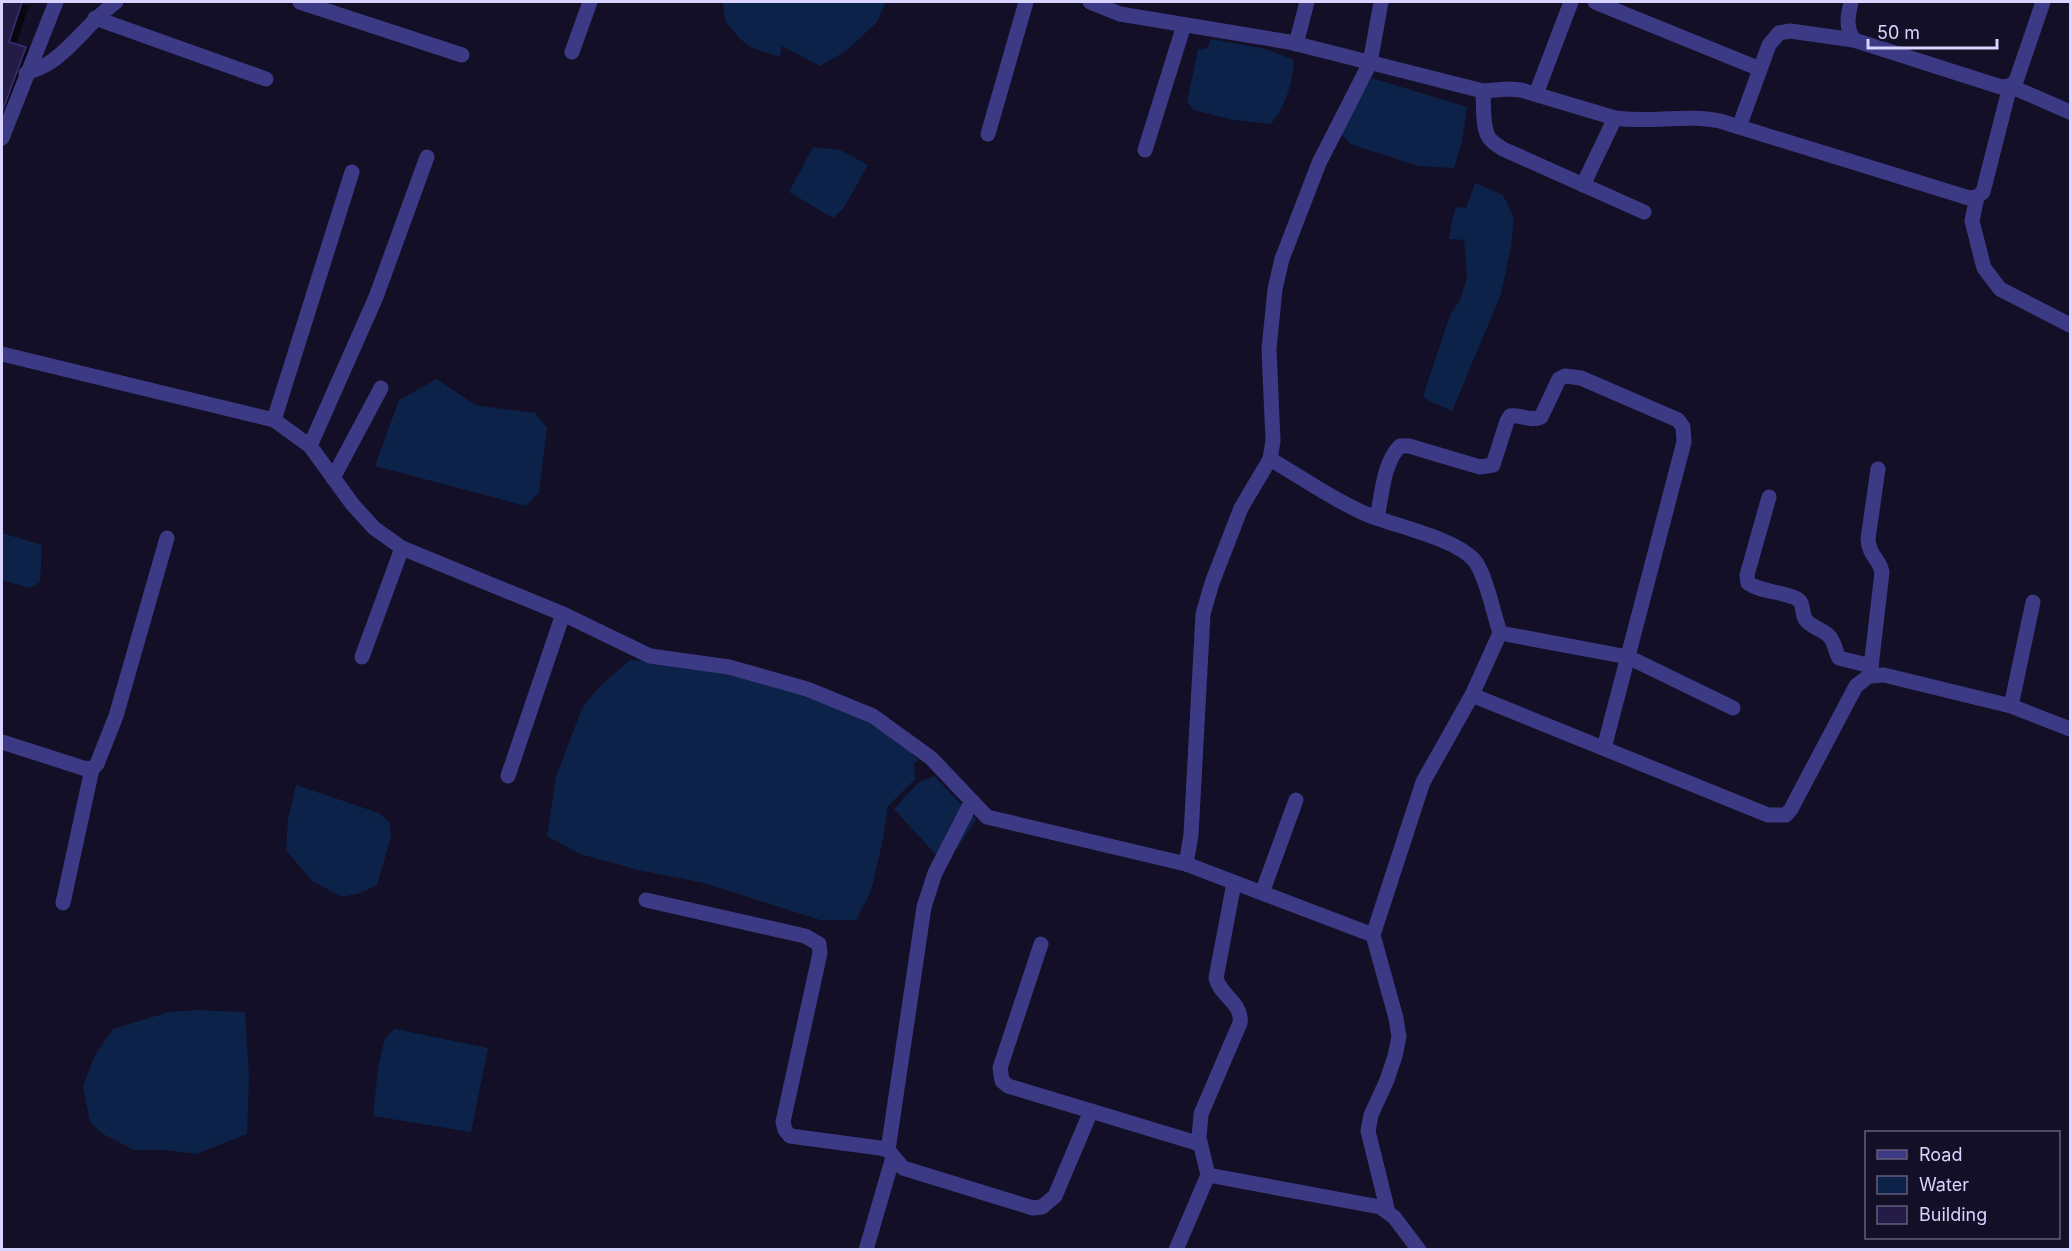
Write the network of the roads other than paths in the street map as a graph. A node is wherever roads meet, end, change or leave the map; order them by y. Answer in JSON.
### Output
{"nodes":[{"id":1,"x":56,"y":2,"type":"edge"},
{"id":2,"x":116,"y":2,"type":"edge"},
{"id":3,"x":300,"y":2,"type":"edge"},
{"id":4,"x":590,"y":2,"type":"edge"},
{"id":5,"x":1026,"y":2,"type":"edge"},
{"id":6,"x":1090,"y":2,"type":"edge"},
{"id":7,"x":1307,"y":2,"type":"edge"},
{"id":8,"x":1381,"y":2,"type":"edge"},
{"id":9,"x":1571,"y":2,"type":"edge"},
{"id":10,"x":1595,"y":2,"type":"edge"},
{"id":11,"x":1851,"y":2,"type":"edge"},
{"id":12,"x":2043,"y":2,"type":"edge"},
{"id":13,"x":95,"y":18,"type":"junction"},
{"id":14,"x":1184,"y":25,"type":"junction"},
{"id":15,"x":1854,"y":40,"type":"junction"},
{"id":16,"x":1296,"y":44,"type":"junction"},
{"id":17,"x":572,"y":52,"type":"dead end"},
{"id":18,"x":462,"y":55,"type":"dead end"},
{"id":19,"x":1370,"y":63,"type":"junction"},
{"id":20,"x":1760,"y":69,"type":"junction"},
{"id":21,"x":26,"y":73,"type":"junction"},
{"id":22,"x":266,"y":79,"type":"dead end"},
{"id":23,"x":2010,"y":86,"type":"junction"},
{"id":24,"x":1484,"y":91,"type":"junction"},
{"id":25,"x":1536,"y":94,"type":"junction"},
{"id":26,"x":2070,"y":112,"type":"edge"},
{"id":27,"x":1615,"y":118,"type":"junction"},
{"id":28,"x":1739,"y":127,"type":"junction"},
{"id":29,"x":988,"y":134,"type":"dead end"},
{"id":30,"x":2,"y":138,"type":"edge"},
{"id":31,"x":1145,"y":150,"type":"dead end"},
{"id":32,"x":427,"y":158,"type":"dead end"},
{"id":33,"x":352,"y":172,"type":"dead end"},
{"id":34,"x":1583,"y":185,"type":"junction"},
{"id":35,"x":1977,"y":197,"type":"junction"},
{"id":36,"x":1644,"y":212,"type":"dead end"},
{"id":37,"x":2070,"y":325,"type":"edge"},
{"id":38,"x":2,"y":354,"type":"edge"},
{"id":39,"x":381,"y":388,"type":"dead end"},
{"id":40,"x":274,"y":420,"type":"junction"},
{"id":41,"x":310,"y":446,"type":"junction"},
{"id":42,"x":1270,"y":459,"type":"junction"},
{"id":43,"x":1878,"y":469,"type":"dead end"},
{"id":44,"x":333,"y":478,"type":"junction"},
{"id":45,"x":1769,"y":496,"type":"dead end"},
{"id":46,"x":1377,"y":518,"type":"junction"},
{"id":47,"x":167,"y":538,"type":"dead end"},
{"id":48,"x":402,"y":548,"type":"junction"},
{"id":49,"x":2033,"y":602,"type":"dead end"},
{"id":50,"x":563,"y":614,"type":"junction"},
{"id":51,"x":1500,"y":633,"type":"junction"},
{"id":52,"x":362,"y":657,"type":"dead end"},
{"id":53,"x":1629,"y":657,"type":"junction"},
{"id":54,"x":1870,"y":671,"type":"junction"},
{"id":55,"x":1472,"y":695,"type":"junction"},
{"id":56,"x":2011,"y":706,"type":"junction"},
{"id":57,"x":1733,"y":708,"type":"dead end"},
{"id":58,"x":2070,"y":729,"type":"edge"},
{"id":59,"x":2,"y":742,"type":"edge"},
{"id":60,"x":1604,"y":748,"type":"junction"},
{"id":61,"x":92,"y":769,"type":"junction"},
{"id":62,"x":508,"y":776,"type":"dead end"},
{"id":63,"x":1296,"y":800,"type":"dead end"},
{"id":64,"x":972,"y":801,"type":"junction"},
{"id":65,"x":1186,"y":864,"type":"junction"},
{"id":66,"x":1234,"y":883,"type":"junction"},
{"id":67,"x":1262,"y":893,"type":"junction"},
{"id":68,"x":646,"y":900,"type":"dead end"},
{"id":69,"x":63,"y":903,"type":"dead end"},
{"id":70,"x":1373,"y":935,"type":"junction"},
{"id":71,"x":1041,"y":944,"type":"dead end"},
{"id":72,"x":1091,"y":1111,"type":"junction"},
{"id":73,"x":1200,"y":1144,"type":"junction"},
{"id":74,"x":891,"y":1154,"type":"junction"},
{"id":75,"x":1208,"y":1175,"type":"junction"},
{"id":76,"x":1388,"y":1212,"type":"junction"},
{"id":77,"x":866,"y":1250,"type":"edge"},
{"id":78,"x":1176,"y":1250,"type":"edge"},
{"id":79,"x":1419,"y":1250,"type":"edge"}],
"edges":[{"from":1,"to":21,"type":"street"},
{"from":2,"to":13,"type":"street"},
{"from":3,"to":18,"type":"street"},
{"from":4,"to":17,"type":"street"},
{"from":5,"to":29,"type":"street"},
{"from":6,"to":14,"type":"street"},
{"from":7,"to":16,"type":"street"},
{"from":8,"to":19,"type":"street"},
{"from":9,"to":25,"type":"street"},
{"from":10,"to":20,"type":"street"},
{"from":11,"to":15,"type":"street"},
{"from":12,"to":23,"type":"street"},
{"from":13,"to":21,"type":"street"},
{"from":13,"to":22,"type":"street"},
{"from":14,"to":16,"type":"street"},
{"from":14,"to":31,"type":"street"},
{"from":15,"to":20,"type":"street"},
{"from":15,"to":23,"type":"street"},
{"from":16,"to":19,"type":"street"},
{"from":19,"to":24,"type":"street"},
{"from":19,"to":42,"type":"street"},
{"from":20,"to":28,"type":"street"},
{"from":21,"to":30,"type":"street"},
{"from":23,"to":26,"type":"street"},
{"from":23,"to":35,"type":"street"},
{"from":24,"to":25,"type":"street"},
{"from":24,"to":34,"type":"street"},
{"from":25,"to":27,"type":"street"},
{"from":27,"to":28,"type":"street"},
{"from":27,"to":34,"type":"street"},
{"from":28,"to":35,"type":"street"},
{"from":32,"to":41,"type":"street"},
{"from":33,"to":40,"type":"street"},
{"from":34,"to":36,"type":"street"},
{"from":35,"to":37,"type":"street"},
{"from":38,"to":40,"type":"street"},
{"from":39,"to":44,"type":"street"},
{"from":40,"to":41,"type":"street"},
{"from":41,"to":44,"type":"street"},
{"from":42,"to":46,"type":"street"},
{"from":42,"to":65,"type":"street"},
{"from":43,"to":54,"type":"street"},
{"from":44,"to":48,"type":"street"},
{"from":45,"to":54,"type":"street"},
{"from":46,"to":51,"type":"street"},
{"from":46,"to":53,"type":"street"},
{"from":47,"to":61,"type":"street"},
{"from":48,"to":50,"type":"street"},
{"from":48,"to":52,"type":"street"},
{"from":49,"to":56,"type":"street"},
{"from":50,"to":62,"type":"street"},
{"from":50,"to":64,"type":"street"},
{"from":51,"to":53,"type":"street"},
{"from":51,"to":55,"type":"street"},
{"from":53,"to":57,"type":"street"},
{"from":53,"to":60,"type":"street"},
{"from":54,"to":56,"type":"street"},
{"from":54,"to":60,"type":"street"},
{"from":55,"to":60,"type":"street"},
{"from":55,"to":70,"type":"street"},
{"from":56,"to":58,"type":"street"},
{"from":59,"to":61,"type":"street"},
{"from":61,"to":69,"type":"street"},
{"from":63,"to":67,"type":"street"},
{"from":64,"to":65,"type":"street"},
{"from":64,"to":74,"type":"street"},
{"from":65,"to":66,"type":"street"},
{"from":66,"to":67,"type":"street"},
{"from":66,"to":73,"type":"street"},
{"from":67,"to":70,"type":"street"},
{"from":68,"to":74,"type":"street"},
{"from":70,"to":76,"type":"street"},
{"from":71,"to":72,"type":"street"},
{"from":72,"to":73,"type":"street"},
{"from":72,"to":74,"type":"street"},
{"from":73,"to":75,"type":"street"},
{"from":74,"to":77,"type":"street"},
{"from":75,"to":76,"type":"street"},
{"from":75,"to":78,"type":"street"},
{"from":76,"to":79,"type":"street"}]}
